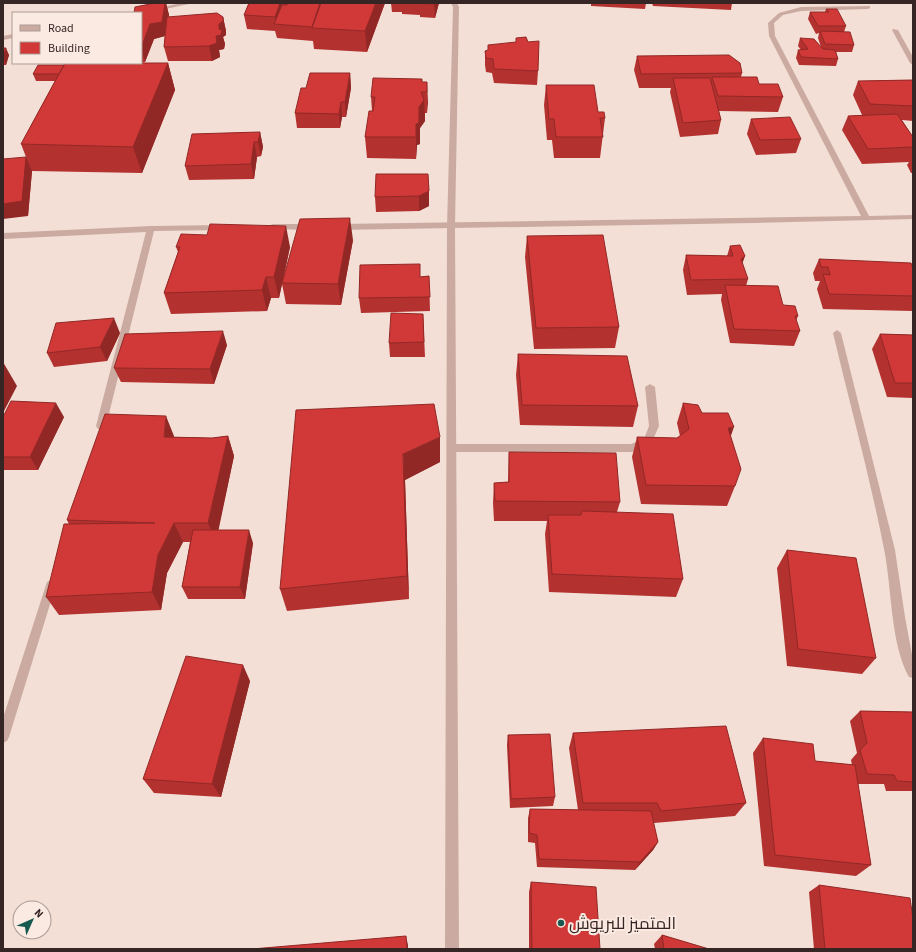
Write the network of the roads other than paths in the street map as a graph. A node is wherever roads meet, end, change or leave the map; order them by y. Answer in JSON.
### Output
{"nodes":[{"id":1,"x":191,"y":3,"type":"edge"},
{"id":2,"x":184,"y":4,"type":"edge"},
{"id":3,"x":456,"y":4,"type":"edge"},
{"id":4,"x":868,"y":7,"type":"dead end"},
{"id":5,"x":142,"y":12,"type":"edge"},
{"id":6,"x":895,"y":30,"type":"dead end"},
{"id":7,"x":913,"y":63,"type":"edge"},
{"id":8,"x":913,"y":217,"type":"edge"},
{"id":9,"x":867,"y":219,"type":"junction"},
{"id":10,"x":451,"y":226,"type":"junction"},
{"id":11,"x":228,"y":228,"type":"edge"},
{"id":12,"x":267,"y":228,"type":"edge"},
{"id":13,"x":151,"y":229,"type":"junction"},
{"id":14,"x":3,"y":236,"type":"edge"},
{"id":15,"x":837,"y":333,"type":"dead end"},
{"id":16,"x":650,"y":387,"type":"dead end"},
{"id":17,"x":98,"y":437,"type":"edge"},
{"id":18,"x":452,"y":448,"type":"junction"},
{"id":19,"x":55,"y":572,"type":"edge"},
{"id":20,"x":913,"y":673,"type":"edge"},
{"id":21,"x":3,"y":737,"type":"edge"},
{"id":22,"x":452,"y":949,"type":"edge"}],
"edges":[{"from":1,"to":2,"type":"street"},
{"from":2,"to":5,"type":"street"},
{"from":3,"to":10,"type":"street"},
{"from":4,"to":9,"type":"street"},
{"from":6,"to":7,"type":"street"},
{"from":8,"to":9,"type":"street"},
{"from":9,"to":10,"type":"street"},
{"from":10,"to":12,"type":"street"},
{"from":10,"to":18,"type":"street"},
{"from":11,"to":13,"type":"street"},
{"from":13,"to":14,"type":"street"},
{"from":13,"to":17,"type":"street"},
{"from":15,"to":20,"type":"street"},
{"from":16,"to":18,"type":"street"},
{"from":18,"to":22,"type":"street"},
{"from":19,"to":21,"type":"street"}]}
